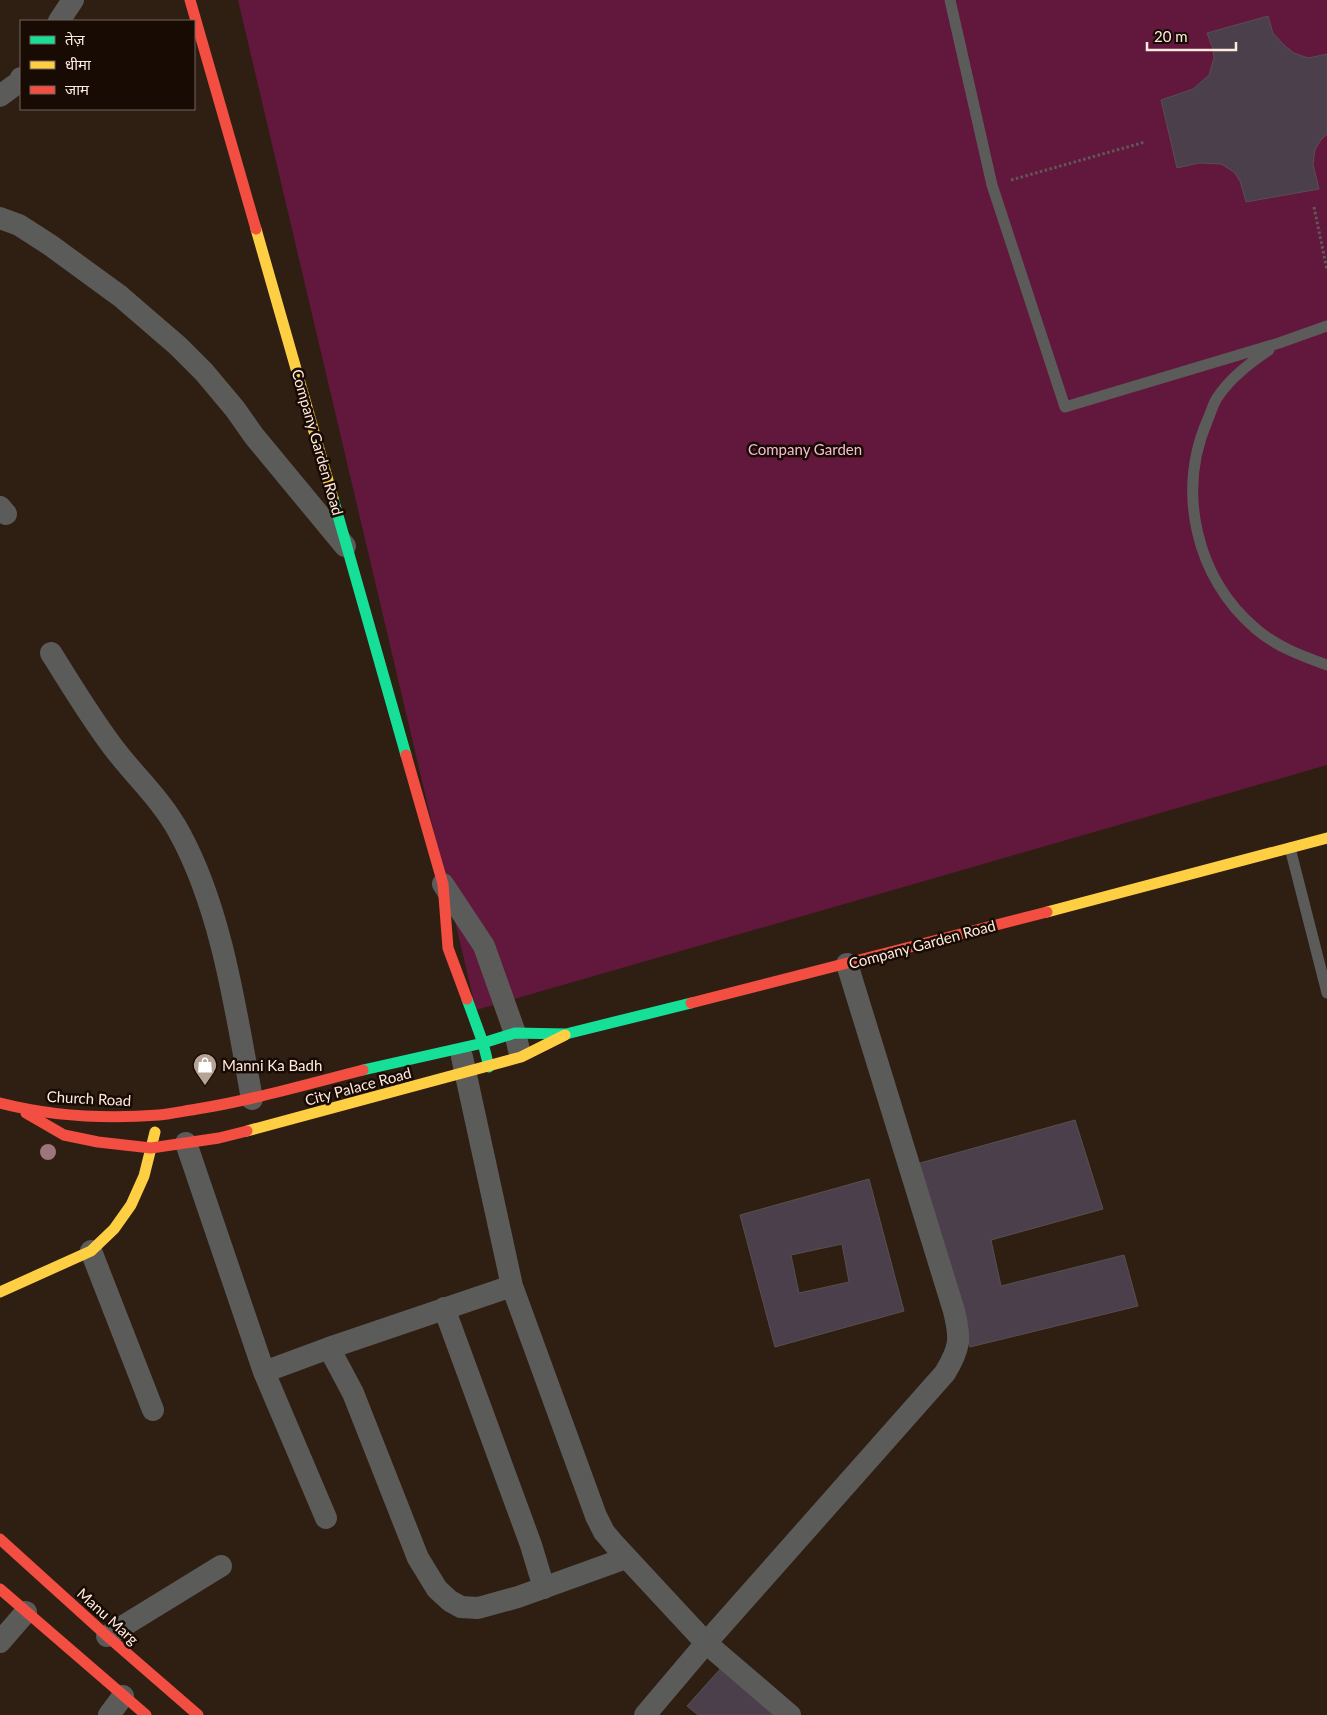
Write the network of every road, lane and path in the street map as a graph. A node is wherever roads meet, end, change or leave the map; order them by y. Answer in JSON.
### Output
{"nodes":[{"id":1,"x":73,"y":0,"type":"edge"},
{"id":2,"x":190,"y":0,"type":"edge"},
{"id":3,"x":950,"y":0,"type":"edge"},
{"id":4,"x":60,"y":20,"type":"edge"},
{"id":5,"x":20,"y":80,"type":"edge"},
{"id":6,"x":0,"y":96,"type":"edge"},
{"id":7,"x":1146,"y":142,"type":"dead end"},
{"id":8,"x":992,"y":185,"type":"junction"},
{"id":9,"x":1314,"y":207,"type":"dead end"},
{"id":10,"x":0,"y":218,"type":"edge"},
{"id":11,"x":1327,"y":270,"type":"edge"},
{"id":12,"x":1327,"y":326,"type":"edge"},
{"id":13,"x":1279,"y":343,"type":"junction"},
{"id":14,"x":350,"y":552,"type":"junction"},
{"id":15,"x":51,"y":653,"type":"dead end"},
{"id":16,"x":1327,"y":665,"type":"edge"},
{"id":17,"x":1327,"y":838,"type":"edge"},
{"id":18,"x":1290,"y":848,"type":"junction"},
{"id":19,"x":443,"y":884,"type":"junction"},
{"id":20,"x":847,"y":964,"type":"junction"},
{"id":21,"x":1327,"y":993,"type":"edge"},
{"id":22,"x":515,"y":1033,"type":"junction"},
{"id":23,"x":566,"y":1034,"type":"junction"},
{"id":24,"x":482,"y":1044,"type":"junction"},
{"id":25,"x":460,"y":1049,"type":"junction"},
{"id":26,"x":521,"y":1058,"type":"junction"},
{"id":27,"x":489,"y":1067,"type":"junction"},
{"id":28,"x":466,"y":1073,"type":"junction"},
{"id":29,"x":252,"y":1099,"type":"junction"},
{"id":30,"x":0,"y":1103,"type":"edge"},
{"id":31,"x":16,"y":1107,"type":"junction"},
{"id":32,"x":160,"y":1115,"type":"junction"},
{"id":33,"x":186,"y":1143,"type":"junction"},
{"id":34,"x":151,"y":1148,"type":"junction"},
{"id":35,"x":91,"y":1251,"type":"junction"},
{"id":36,"x":11,"y":1282,"type":"edge"},
{"id":37,"x":512,"y":1286,"type":"junction"},
{"id":38,"x":0,"y":1292,"type":"edge"},
{"id":39,"x":444,"y":1308,"type":"junction"},
{"id":40,"x":329,"y":1348,"type":"junction"},
{"id":41,"x":264,"y":1372,"type":"junction"},
{"id":42,"x":153,"y":1410,"type":"dead end"},
{"id":43,"x":326,"y":1518,"type":"dead end"},
{"id":44,"x":0,"y":1539,"type":"edge"},
{"id":45,"x":626,"y":1558,"type":"junction"},
{"id":46,"x":221,"y":1566,"type":"dead end"},
{"id":47,"x":544,"y":1588,"type":"junction"},
{"id":48,"x":0,"y":1589,"type":"edge"},
{"id":49,"x":26,"y":1612,"type":"junction"},
{"id":50,"x":107,"y":1636,"type":"junction"},
{"id":51,"x":0,"y":1642,"type":"edge"},
{"id":52,"x":706,"y":1643,"type":"junction"},
{"id":53,"x":123,"y":1696,"type":"junction"},
{"id":54,"x":109,"y":1715,"type":"edge"},
{"id":55,"x":146,"y":1715,"type":"edge"},
{"id":56,"x":198,"y":1715,"type":"edge"},
{"id":57,"x":645,"y":1715,"type":"edge"},
{"id":58,"x":790,"y":1715,"type":"edge"}],
"edges":[{"from":1,"to":4,"type":"street"},
{"from":2,"to":14,"type":"main road","name":"Company Garden Road"},
{"from":3,"to":8,"type":"lane"},
{"from":5,"to":6,"type":"street"},
{"from":7,"to":8,"type":"path"},
{"from":8,"to":13,"type":"lane"},
{"from":9,"to":11,"type":"path"},
{"from":10,"to":14,"type":"street"},
{"from":12,"to":13,"type":"lane"},
{"from":13,"to":16,"type":"lane"},
{"from":14,"to":19,"type":"main road","name":"Company Garden Road"},
{"from":15,"to":29,"type":"street"},
{"from":17,"to":18,"type":"main road","name":"Company Garden Road"},
{"from":18,"to":20,"type":"main road","name":"Company Garden Road"},
{"from":18,"to":21,"type":"lane"},
{"from":19,"to":22,"type":"street","name":"Company Garden Road"},
{"from":19,"to":24,"type":"main road","name":"Company Garden Road"},
{"from":20,"to":23,"type":"main road","name":"Company Garden Road"},
{"from":20,"to":52,"type":"street"},
{"from":22,"to":23,"type":"main road","name":"Company Garden Road"},
{"from":22,"to":24,"type":"main road","name":"Company Garden Road"},
{"from":22,"to":26,"type":"street","name":"Company Garden Road"},
{"from":23,"to":26,"type":"main road","name":"City Palace Road"},
{"from":24,"to":25,"type":"main road","name":"City Palace Road"},
{"from":24,"to":27,"type":"main road","name":"Company Garden Road"},
{"from":25,"to":28,"type":"street"},
{"from":25,"to":29,"type":"main road","name":"City Palace Road"},
{"from":26,"to":27,"type":"main road","name":"City Palace Road"},
{"from":27,"to":28,"type":"main road","name":"City Palace Road"},
{"from":28,"to":33,"type":"main road","name":"City Palace Road"},
{"from":28,"to":37,"type":"street"},
{"from":29,"to":32,"type":"main road","name":"City Palace Road"},
{"from":30,"to":31,"type":"main road","name":"Church Road"},
{"from":31,"to":32,"type":"main road","name":"Church Road"},
{"from":31,"to":34,"type":"main road","name":"Church Road"},
{"from":32,"to":34,"type":"main road"},
{"from":33,"to":34,"type":"main road","name":"City Palace Road"},
{"from":33,"to":41,"type":"street"},
{"from":34,"to":35,"type":"main road"},
{"from":35,"to":36,"type":"main road"},
{"from":35,"to":42,"type":"street"},
{"from":36,"to":38,"type":"main road"},
{"from":37,"to":39,"type":"street"},
{"from":37,"to":45,"type":"street"},
{"from":39,"to":40,"type":"street"},
{"from":39,"to":47,"type":"street"},
{"from":40,"to":41,"type":"street"},
{"from":40,"to":47,"type":"street"},
{"from":41,"to":43,"type":"street"},
{"from":44,"to":50,"type":"main road","name":"Manu Marg"},
{"from":45,"to":47,"type":"street"},
{"from":45,"to":52,"type":"street"},
{"from":46,"to":50,"type":"street"},
{"from":48,"to":49,"type":"main road"},
{"from":49,"to":51,"type":"street"},
{"from":49,"to":53,"type":"main road"},
{"from":50,"to":56,"type":"main road","name":"Manu Marg"},
{"from":52,"to":57,"type":"street"},
{"from":52,"to":58,"type":"street"},
{"from":53,"to":54,"type":"street"},
{"from":53,"to":55,"type":"main road"}]}
